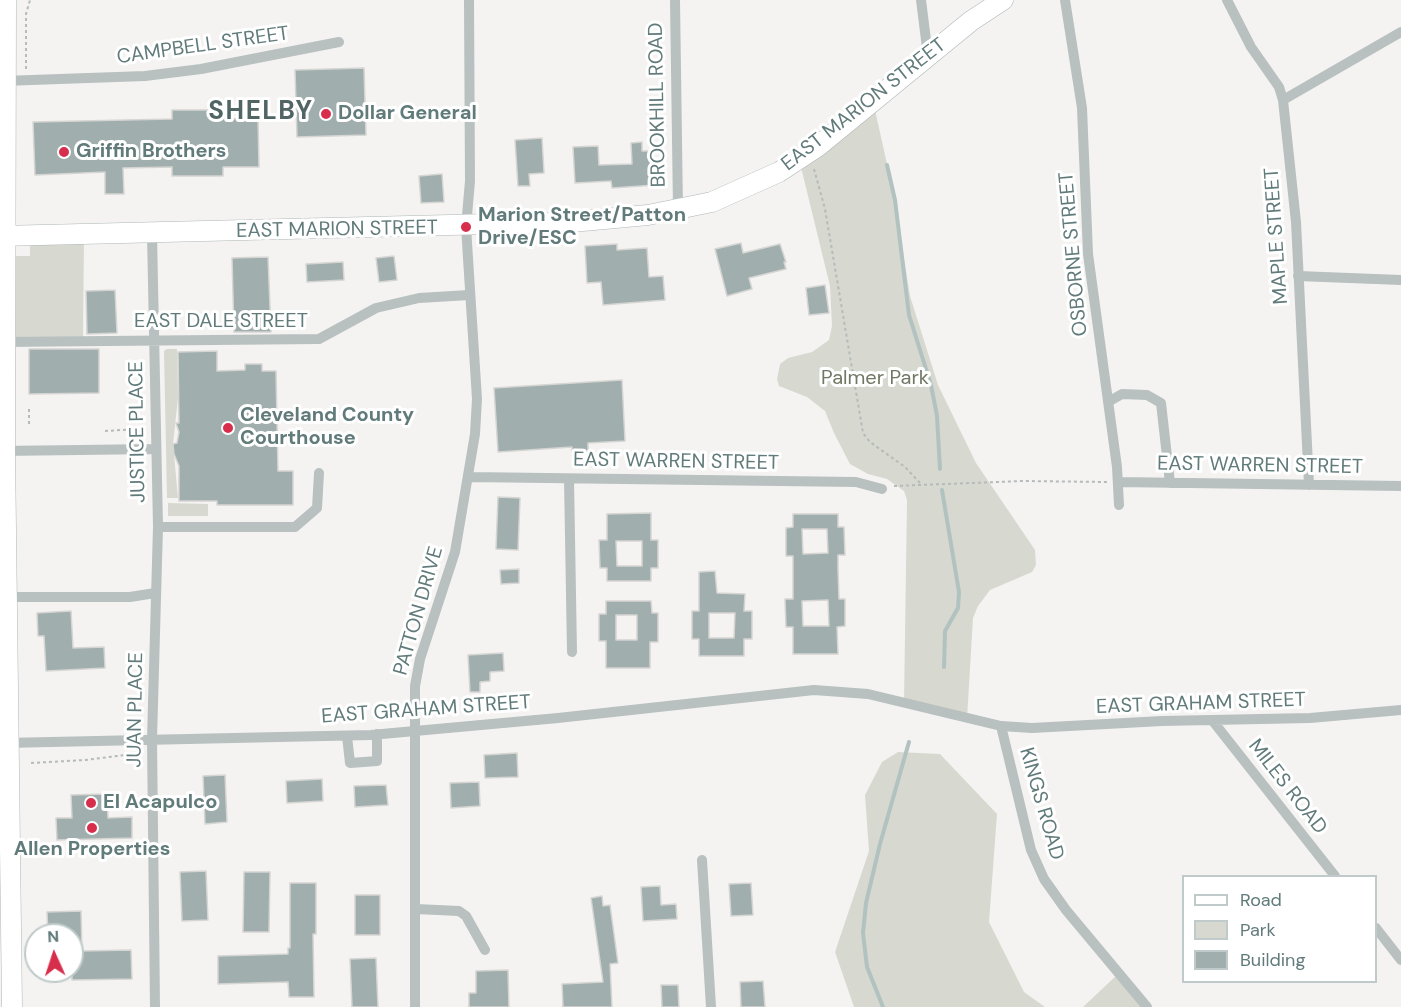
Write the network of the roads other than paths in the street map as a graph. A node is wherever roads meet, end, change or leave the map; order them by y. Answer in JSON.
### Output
{"nodes":[{"id":1,"x":469,"y":0,"type":"edge"},
{"id":2,"x":675,"y":0,"type":"edge"},
{"id":3,"x":921,"y":0,"type":"edge"},
{"id":4,"x":1003,"y":0,"type":"edge"},
{"id":5,"x":1065,"y":0,"type":"edge"},
{"id":6,"x":1227,"y":0,"type":"edge"},
{"id":7,"x":8,"y":3,"type":"edge"},
{"id":8,"x":1401,"y":32,"type":"edge"},
{"id":9,"x":339,"y":42,"type":"dead end"},
{"id":10,"x":928,"y":56,"type":"junction"},
{"id":11,"x":3,"y":81,"type":"edge"},
{"id":12,"x":1283,"y":100,"type":"junction"},
{"id":13,"x":678,"y":209,"type":"junction"},
{"id":14,"x":466,"y":226,"type":"junction"},
{"id":15,"x":152,"y":234,"type":"junction"},
{"id":16,"x":3,"y":236,"type":"edge"},
{"id":17,"x":1298,"y":276,"type":"junction"},
{"id":18,"x":1401,"y":280,"type":"edge"},
{"id":19,"x":469,"y":295,"type":"junction"},
{"id":20,"x":154,"y":340,"type":"junction"},
{"id":21,"x":3,"y":342,"type":"edge"},
{"id":22,"x":1108,"y":402,"type":"junction"},
{"id":23,"x":156,"y":449,"type":"junction"},
{"id":24,"x":3,"y":451,"type":"edge"},
{"id":25,"x":319,"y":473,"type":"dead end"},
{"id":26,"x":469,"y":477,"type":"junction"},
{"id":27,"x":569,"y":479,"type":"junction"},
{"id":28,"x":1118,"y":482,"type":"junction"},
{"id":29,"x":1170,"y":483,"type":"junction"},
{"id":30,"x":1309,"y":485,"type":"junction"},
{"id":31,"x":1401,"y":486,"type":"edge"},
{"id":32,"x":882,"y":489,"type":"road end"},
{"id":33,"x":1119,"y":505,"type":"dead end"},
{"id":34,"x":158,"y":527,"type":"junction"},
{"id":35,"x":155,"y":593,"type":"junction"},
{"id":36,"x":4,"y":597,"type":"edge"},
{"id":37,"x":572,"y":652,"type":"dead end"},
{"id":38,"x":853,"y":691,"type":"joint"},
{"id":39,"x":1401,"y":710,"type":"edge"},
{"id":40,"x":1212,"y":720,"type":"junction"},
{"id":41,"x":1001,"y":726,"type":"junction"},
{"id":42,"x":414,"y":731,"type":"junction"},
{"id":43,"x":377,"y":734,"type":"junction"},
{"id":44,"x":347,"y":736,"type":"junction"},
{"id":45,"x":152,"y":739,"type":"junction"},
{"id":46,"x":5,"y":743,"type":"edge"},
{"id":47,"x":702,"y":860,"type":"dead end"},
{"id":48,"x":1334,"y":875,"type":"edge"},
{"id":49,"x":4,"y":888,"type":"edge"},
{"id":50,"x":416,"y":909,"type":"junction"},
{"id":51,"x":1377,"y":929,"type":"edge"},
{"id":52,"x":485,"y":950,"type":"dead end"},
{"id":53,"x":1401,"y":960,"type":"edge"},
{"id":54,"x":12,"y":1007,"type":"edge"},
{"id":55,"x":155,"y":1007,"type":"edge"},
{"id":56,"x":415,"y":1007,"type":"edge"},
{"id":57,"x":711,"y":1007,"type":"edge"},
{"id":58,"x":1147,"y":1007,"type":"edge"}],
"edges":[{"from":1,"to":14,"type":"street"},
{"from":2,"to":13,"type":"street","name":"BROOKHILL ROAD"},
{"from":3,"to":10,"type":"street"},
{"from":4,"to":10,"type":"main road","name":"EAST MARION STREET"},
{"from":5,"to":22,"type":"street","name":"OSBORNE STREET"},
{"from":6,"to":12,"type":"street","name":"MAPLE STREET"},
{"from":7,"to":11,"type":"main road"},
{"from":8,"to":12,"type":"street"},
{"from":9,"to":11,"type":"street","name":"CAMPBELL STREET"},
{"from":10,"to":13,"type":"main road","name":"EAST MARION STREET"},
{"from":11,"to":16,"type":"main road"},
{"from":12,"to":17,"type":"street","name":"MAPLE STREET"},
{"from":13,"to":14,"type":"main road","name":"EAST MARION STREET"},
{"from":14,"to":15,"type":"main road","name":"EAST MARION STREET"},
{"from":14,"to":19,"type":"street","name":"PATTON DRIVE"},
{"from":15,"to":16,"type":"main road","name":"EAST MARION STREET"},
{"from":15,"to":20,"type":"street","name":"JUSTICE PLACE"},
{"from":16,"to":21,"type":"main road"},
{"from":17,"to":18,"type":"street"},
{"from":17,"to":30,"type":"street","name":"MAPLE STREET"},
{"from":19,"to":20,"type":"street","name":"EAST DALE STREET"},
{"from":19,"to":26,"type":"street","name":"PATTON DRIVE"},
{"from":20,"to":21,"type":"street","name":"EAST DALE STREET"},
{"from":20,"to":23,"type":"street","name":"JUSTICE PLACE"},
{"from":21,"to":24,"type":"main road"},
{"from":22,"to":28,"type":"street","name":"OSBORNE STREET"},
{"from":22,"to":29,"type":"street"},
{"from":23,"to":24,"type":"street"},
{"from":23,"to":34,"type":"street","name":"JUSTICE PLACE"},
{"from":24,"to":36,"type":"main road"},
{"from":25,"to":34,"type":"street"},
{"from":26,"to":27,"type":"street","name":"EAST WARREN STREET"},
{"from":26,"to":42,"type":"street","name":"PATTON DRIVE"},
{"from":27,"to":32,"type":"street","name":"EAST WARREN STREET"},
{"from":27,"to":37,"type":"street"},
{"from":28,"to":29,"type":"street","name":"EAST WARREN STREET"},
{"from":28,"to":33,"type":"street","name":"OSBORNE STREET"},
{"from":29,"to":30,"type":"street","name":"EAST WARREN STREET"},
{"from":30,"to":31,"type":"street","name":"EAST WARREN STREET"},
{"from":34,"to":35,"type":"street","name":"JUSTICE PLACE"},
{"from":35,"to":36,"type":"street"},
{"from":35,"to":45,"type":"street","name":"JUAN PLACE"},
{"from":36,"to":46,"type":"main road"},
{"from":38,"to":41,"type":"street","name":"KINGS ROAD"},
{"from":38,"to":42,"type":"street","name":"EAST GRAHAM STREET"},
{"from":39,"to":40,"type":"street","name":"EAST GRAHAM STREET"},
{"from":40,"to":41,"type":"street","name":"EAST GRAHAM STREET"},
{"from":40,"to":48,"type":"street","name":"MILES ROAD"},
{"from":41,"to":58,"type":"street","name":"KINGS ROAD"},
{"from":42,"to":43,"type":"street","name":"EAST GRAHAM STREET"},
{"from":42,"to":50,"type":"street","name":"PATTON DRIVE"},
{"from":43,"to":44,"type":"street","name":"EAST GRAHAM STREET"},
{"from":43,"to":44,"type":"street"},
{"from":44,"to":45,"type":"street","name":"EAST GRAHAM STREET"},
{"from":45,"to":46,"type":"street","name":"EAST GRAHAM STREET"},
{"from":45,"to":55,"type":"street","name":"JUAN PLACE"},
{"from":46,"to":49,"type":"main road"},
{"from":47,"to":57,"type":"street"},
{"from":49,"to":54,"type":"main road"},
{"from":50,"to":52,"type":"street"},
{"from":50,"to":56,"type":"street","name":"PATTON DRIVE"},
{"from":51,"to":53,"type":"street"}]}
